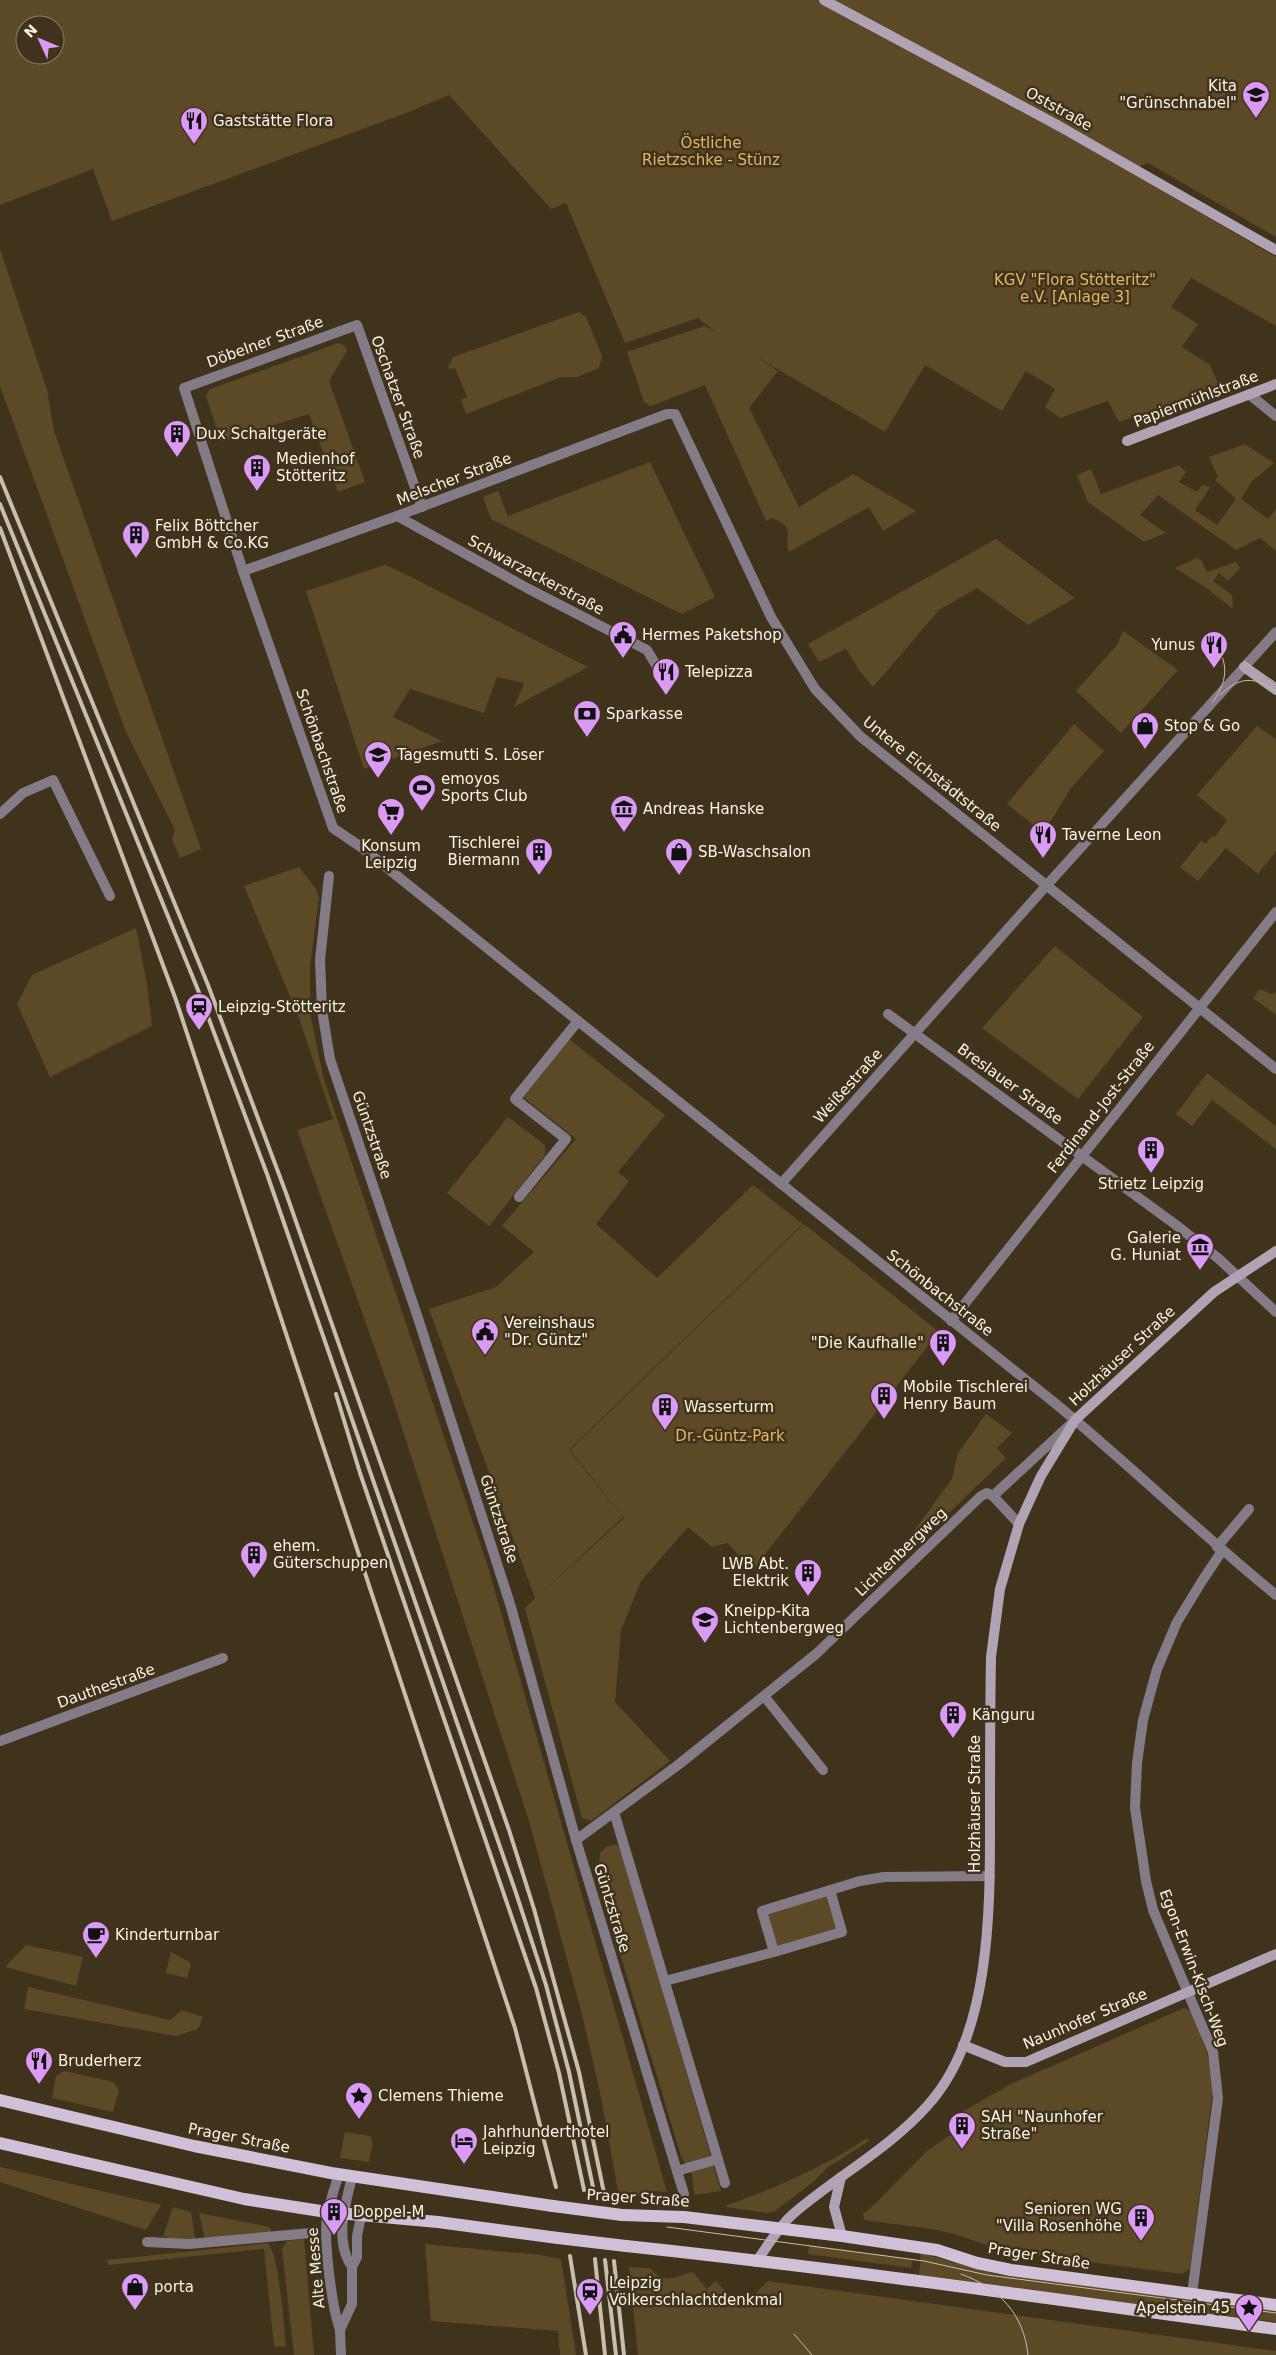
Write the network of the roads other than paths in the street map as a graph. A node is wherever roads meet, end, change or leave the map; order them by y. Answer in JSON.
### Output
{"nodes":[{"id":1,"x":824,"y":0,"type":"edge"},
{"id":2,"x":1276,"y":250,"type":"edge"},
{"id":3,"x":357,"y":325,"type":"joint"},
{"id":4,"x":1276,"y":384,"type":"edge"},
{"id":5,"x":184,"y":388,"type":"joint"},
{"id":6,"x":1250,"y":395,"type":"junction"},
{"id":7,"x":675,"y":414,"type":"joint"},
{"id":8,"x":1276,"y":416,"type":"edge"},
{"id":9,"x":1126,"y":442,"type":"dead end"},
{"id":10,"x":422,"y":507,"type":"junction"},
{"id":11,"x":397,"y":516,"type":"junction"},
{"id":12,"x":243,"y":571,"type":"junction"},
{"id":13,"x":1276,"y":632,"type":"edge"},
{"id":14,"x":656,"y":665,"type":"dead end"},
{"id":15,"x":1244,"y":667,"type":"junction"},
{"id":16,"x":1276,"y":690,"type":"edge"},
{"id":17,"x":0,"y":814,"type":"edge"},
{"id":18,"x":330,"y":876,"type":"dead end"},
{"id":19,"x":1046,"y":886,"type":"junction"},
{"id":20,"x":110,"y":896,"type":"dead end"},
{"id":21,"x":1276,"y":912,"type":"edge"},
{"id":22,"x":1198,"y":1008,"type":"junction"},
{"id":23,"x":888,"y":1014,"type":"dead end"},
{"id":24,"x":578,"y":1021,"type":"junction"},
{"id":25,"x":915,"y":1033,"type":"junction"},
{"id":26,"x":1276,"y":1069,"type":"edge"},
{"id":27,"x":1083,"y":1156,"type":"junction"},
{"id":28,"x":781,"y":1184,"type":"junction"},
{"id":29,"x":518,"y":1197,"type":"dead end"},
{"id":30,"x":1276,"y":1252,"type":"edge"},
{"id":31,"x":1238,"y":1276,"type":"junction"},
{"id":32,"x":1276,"y":1312,"type":"edge"},
{"id":33,"x":951,"y":1321,"type":"junction"},
{"id":34,"x":1075,"y":1420,"type":"junction"},
{"id":35,"x":993,"y":1496,"type":"junction"},
{"id":36,"x":1249,"y":1510,"type":"dead end"},
{"id":37,"x":1019,"y":1524,"type":"junction"},
{"id":38,"x":1220,"y":1549,"type":"junction"},
{"id":39,"x":1276,"y":1595,"type":"edge"},
{"id":40,"x":223,"y":1658,"type":"dead end"},
{"id":41,"x":764,"y":1696,"type":"junction"},
{"id":42,"x":0,"y":1741,"type":"edge"},
{"id":43,"x":823,"y":1770,"type":"dead end"},
{"id":44,"x":614,"y":1812,"type":"junction"},
{"id":45,"x":576,"y":1840,"type":"junction"},
{"id":46,"x":990,"y":1876,"type":"junction"},
{"id":47,"x":830,"y":1890,"type":"junction"},
{"id":48,"x":774,"y":1952,"type":"junction"},
{"id":49,"x":1276,"y":1954,"type":"edge"},
{"id":50,"x":665,"y":1981,"type":"junction"},
{"id":51,"x":1188,"y":1991,"type":"junction"},
{"id":52,"x":963,"y":2045,"type":"junction"},
{"id":53,"x":0,"y":2100,"type":"edge"},
{"id":54,"x":0,"y":2143,"type":"edge"},
{"id":55,"x":718,"y":2159,"type":"junction"},
{"id":56,"x":677,"y":2171,"type":"junction"},
{"id":57,"x":339,"y":2174,"type":"junction"},
{"id":58,"x":352,"y":2176,"type":"junction"},
{"id":59,"x":842,"y":2177,"type":"junction"},
{"id":60,"x":725,"y":2183,"type":"dead end"},
{"id":61,"x":684,"y":2194,"type":"dead end"},
{"id":62,"x":327,"y":2212,"type":"junction"},
{"id":63,"x":344,"y":2214,"type":"junction"},
{"id":64,"x":361,"y":2216,"type":"junction"},
{"id":65,"x":780,"y":2228,"type":"junction"},
{"id":66,"x":311,"y":2232,"type":"dead end"},
{"id":67,"x":842,"y":2236,"type":"junction"},
{"id":68,"x":147,"y":2242,"type":"dead end"},
{"id":69,"x":756,"y":2262,"type":"junction"},
{"id":70,"x":352,"y":2267,"type":"junction"},
{"id":71,"x":1192,"y":2294,"type":"junction"},
{"id":72,"x":1276,"y":2305,"type":"edge"},
{"id":73,"x":1276,"y":2328,"type":"edge"},
{"id":74,"x":340,"y":2330,"type":"junction"},
{"id":75,"x":341,"y":2355,"type":"edge"}],
"edges":[{"from":1,"to":2,"type":"main road","name":"Oststraße"},
{"from":3,"to":5,"type":"street","name":"Döbelner Straße"},
{"from":3,"to":10,"type":"street","name":"Oschatzer Straße"},
{"from":4,"to":6,"type":"main road","name":"Papiermühlstraße"},
{"from":5,"to":12,"type":"street","name":"Schönbachstraße"},
{"from":6,"to":8,"type":"street"},
{"from":6,"to":9,"type":"main road","name":"Papiermühlstraße"},
{"from":7,"to":10,"type":"street","name":"Melscher Straße"},
{"from":7,"to":19,"type":"street","name":"Untere Eichstädtstraße"},
{"from":10,"to":11,"type":"street","name":"Melscher Straße"},
{"from":11,"to":12,"type":"street","name":"Melscher Straße"},
{"from":11,"to":14,"type":"street","name":"Schwarzackerstraße"},
{"from":12,"to":24,"type":"street","name":"Schönbachstraße"},
{"from":13,"to":15,"type":"street"},
{"from":15,"to":16,"type":"main road"},
{"from":15,"to":19,"type":"street","name":"Weißestraße"},
{"from":17,"to":20,"type":"street"},
{"from":18,"to":45,"type":"street","name":"Güntzstraße"},
{"from":19,"to":22,"type":"street","name":"Untere Eichstädtstraße"},
{"from":19,"to":25,"type":"street","name":"Weißestraße"},
{"from":21,"to":22,"type":"street","name":"Ferdinand-Jost-Straße"},
{"from":22,"to":26,"type":"street","name":"Untere Eichstädtstraße"},
{"from":22,"to":27,"type":"street","name":"Ferdinand-Jost-Straße"},
{"from":23,"to":25,"type":"street","name":"Breslauer Straße"},
{"from":24,"to":28,"type":"street","name":"Schönbachstraße"},
{"from":24,"to":29,"type":"street"},
{"from":25,"to":27,"type":"street","name":"Breslauer Straße"},
{"from":25,"to":28,"type":"street","name":"Weißestraße"},
{"from":27,"to":31,"type":"street","name":"Breslauer Straße"},
{"from":27,"to":33,"type":"street","name":"Ferdinand-Jost-Straße"},
{"from":28,"to":33,"type":"street","name":"Schönbachstraße"},
{"from":30,"to":31,"type":"main road","name":"Holzhäuser Straße"},
{"from":31,"to":32,"type":"street","name":"Breslauer Straße"},
{"from":31,"to":34,"type":"main road","name":"Holzhäuser Straße"},
{"from":33,"to":34,"type":"street","name":"Schönbachstraße"},
{"from":34,"to":35,"type":"street","name":"Lichtenbergweg"},
{"from":34,"to":37,"type":"main road","name":"Holzhäuser Straße"},
{"from":34,"to":38,"type":"street","name":"Schönbachstraße"},
{"from":35,"to":37,"type":"street"},
{"from":35,"to":41,"type":"street","name":"Lichtenbergweg"},
{"from":36,"to":38,"type":"street","name":"Egon-Erwin-Kisch-Weg"},
{"from":37,"to":46,"type":"main road","name":"Holzhäuser Straße"},
{"from":38,"to":39,"type":"street","name":"Schönbachstraße"},
{"from":38,"to":51,"type":"street","name":"Egon-Erwin-Kisch-Weg"},
{"from":40,"to":42,"type":"street","name":"Dauthestraße"},
{"from":41,"to":43,"type":"street"},
{"from":41,"to":44,"type":"street","name":"Lichtenbergweg"},
{"from":44,"to":45,"type":"street","name":"Lichtenbergweg"},
{"from":44,"to":50,"type":"street","name":"Güntzstraße"},
{"from":45,"to":56,"type":"street","name":"Güntzstraße"},
{"from":46,"to":47,"type":"street"},
{"from":46,"to":52,"type":"main road","name":"Holzhäuser Straße"},
{"from":47,"to":48,"type":"street"},
{"from":47,"to":48,"type":"street"},
{"from":48,"to":50,"type":"street"},
{"from":49,"to":51,"type":"main road","name":"Naunhofer Straße"},
{"from":50,"to":55,"type":"street","name":"Güntzstraße"},
{"from":51,"to":52,"type":"main road","name":"Naunhofer Straße"},
{"from":51,"to":71,"type":"street","name":"Egon-Erwin-Kisch-Weg"},
{"from":52,"to":59,"type":"main road"},
{"from":53,"to":57,"type":"main road","name":"Prager Straße"},
{"from":54,"to":62,"type":"main road"},
{"from":55,"to":56,"type":"street"},
{"from":55,"to":60,"type":"street","name":"Güntzstraße"},
{"from":56,"to":61,"type":"street","name":"Güntzstraße"},
{"from":57,"to":58,"type":"main road","name":"Prager Straße"},
{"from":57,"to":62,"type":"street","name":"Alte Messe"},
{"from":58,"to":63,"type":"street","name":"Alte Messe"},
{"from":58,"to":65,"type":"main road","name":"Prager Straße","bridge":true},
{"from":59,"to":65,"type":"main road"},
{"from":59,"to":67,"type":"main road"},
{"from":62,"to":63,"type":"main road"},
{"from":62,"to":74,"type":"street","name":"Alte Messe"},
{"from":63,"to":64,"type":"main road"},
{"from":63,"to":70,"type":"street","name":"Alte Messe"},
{"from":64,"to":69,"type":"main road","bridge":true},
{"from":64,"to":70,"type":"street","name":"Alte Messe"},
{"from":65,"to":67,"type":"main road","name":"Prager Straße"},
{"from":65,"to":69,"type":"main road"},
{"from":66,"to":68,"type":"street"},
{"from":67,"to":71,"type":"main road","name":"Prager Straße"},
{"from":69,"to":73,"type":"main road"},
{"from":70,"to":74,"type":"street","name":"Alte Messe"},
{"from":71,"to":72,"type":"main road","name":"Prager Straße"},
{"from":74,"to":75,"type":"street","name":"Alte Messe"}]}
